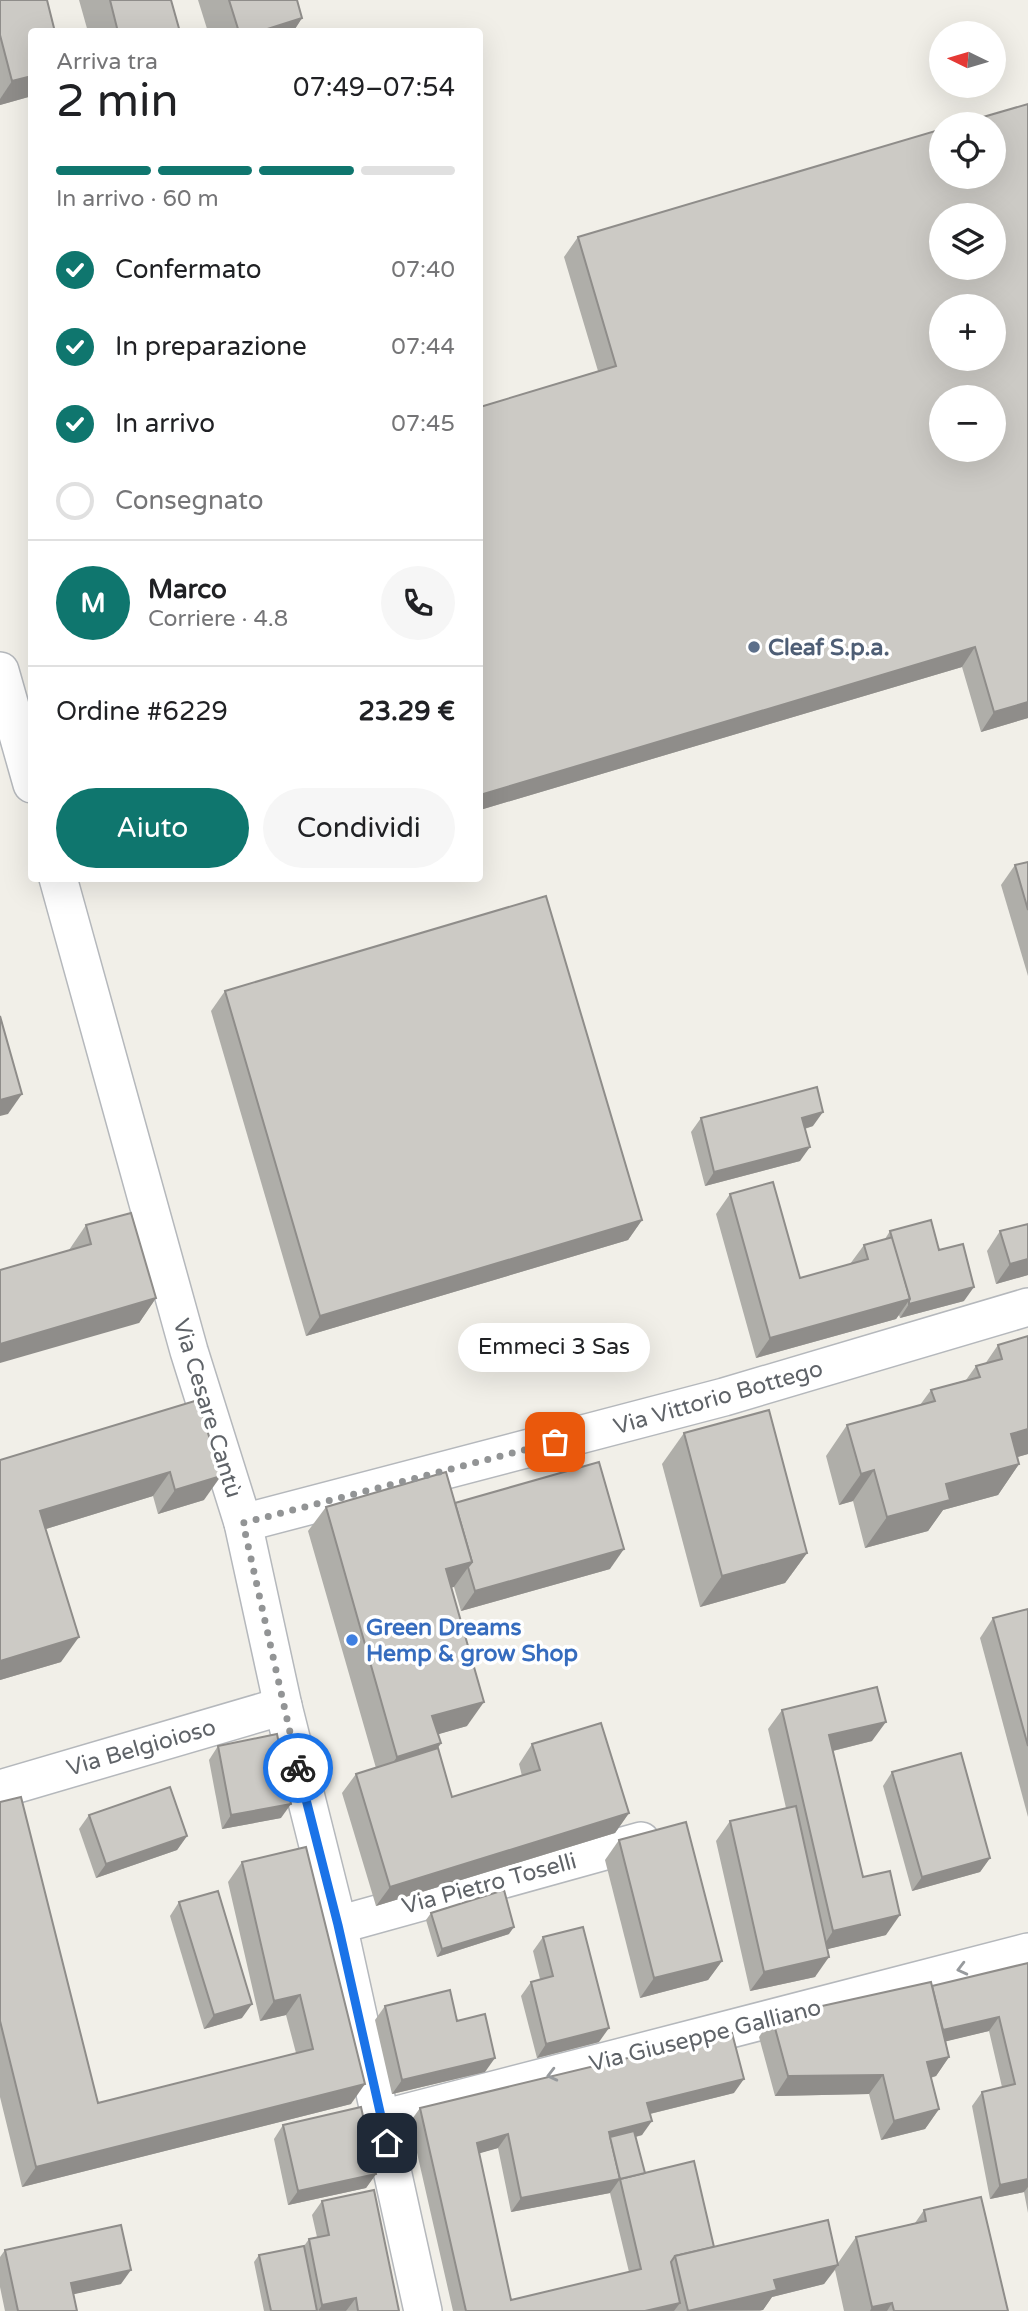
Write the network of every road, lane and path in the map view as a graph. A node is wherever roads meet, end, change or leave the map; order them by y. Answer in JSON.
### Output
{"nodes":[{"id":1,"x":0,"y":671,"type":"edge"},
{"id":2,"x":28,"y":770,"type":"edge"},
{"id":3,"x":59,"y":882,"type":"edge"},
{"id":4,"x":1028,"y":1307,"type":"edge"},
{"id":5,"x":243,"y":1523,"type":"junction"},
{"id":6,"x":282,"y":1706,"type":"junction"},
{"id":7,"x":0,"y":1789,"type":"edge"},
{"id":8,"x":641,"y":1841,"type":"edge"},
{"id":9,"x":338,"y":1925,"type":"junction"},
{"id":10,"x":1028,"y":1952,"type":"edge"},
{"id":11,"x":382,"y":2119,"type":"junction"},
{"id":12,"x":422,"y":2311,"type":"edge"}],
"edges":[{"from":1,"to":2,"type":"street"},
{"from":3,"to":5,"type":"street","name":"Via Cesare Cantù"},
{"from":4,"to":5,"type":"street","name":"Via Vittorio Bottego"},
{"from":5,"to":6,"type":"street","name":"Via Cesare Cantù"},
{"from":6,"to":7,"type":"street","name":"Via Belgioioso"},
{"from":6,"to":9,"type":"street","name":"Via Cesare Cantù"},
{"from":8,"to":9,"type":"street","name":"Via Pietro Toselli"},
{"from":9,"to":11,"type":"street","name":"Via Cesare Cantù"},
{"from":10,"to":11,"type":"street","name":"Via Giuseppe Galliano","one_way":true},
{"from":11,"to":12,"type":"street","name":"Via Cesare Cantù"}]}
